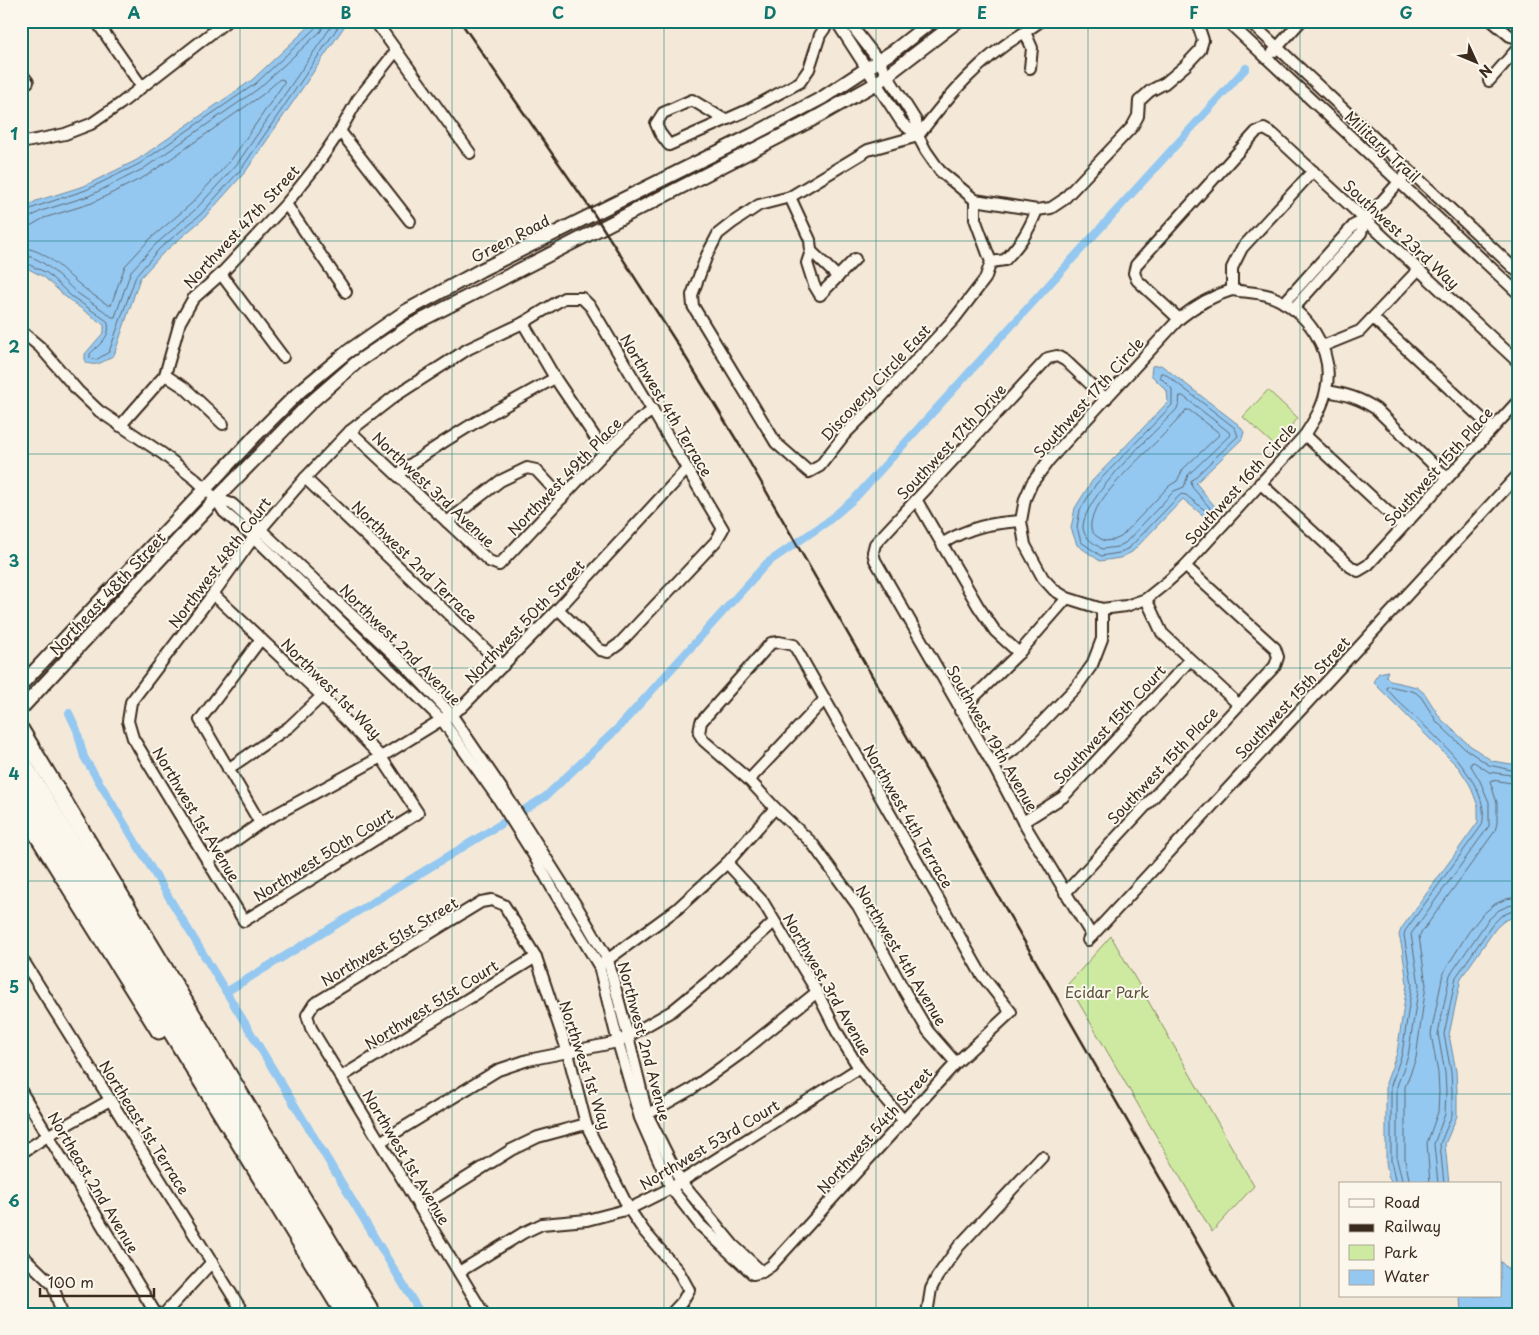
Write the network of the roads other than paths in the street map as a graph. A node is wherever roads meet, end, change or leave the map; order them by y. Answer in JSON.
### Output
{"nodes":[{"id":1,"x":96,"y":21,"type":"edge"},
{"id":2,"x":227,"y":21,"type":"edge"},
{"id":3,"x":375,"y":21,"type":"edge"},
{"id":4,"x":830,"y":21,"type":"edge"},
{"id":5,"x":836,"y":21,"type":"edge"},
{"id":6,"x":848,"y":21,"type":"edge"},
{"id":7,"x":852,"y":21,"type":"edge"},
{"id":8,"x":932,"y":21,"type":"edge"},
{"id":9,"x":958,"y":21,"type":"edge"},
{"id":10,"x":1038,"y":21,"type":"edge"},
{"id":11,"x":1194,"y":21,"type":"edge"},
{"id":12,"x":1227,"y":21,"type":"edge"},
{"id":13,"x":1249,"y":21,"type":"edge"},
{"id":14,"x":1492,"y":21,"type":"edge"},
{"id":15,"x":1300,"y":22,"type":"edge"},
{"id":16,"x":1025,"y":32,"type":"junction"},
{"id":17,"x":860,"y":35,"type":"junction"},
{"id":18,"x":1518,"y":38,"type":"edge"},
{"id":19,"x":1277,"y":48,"type":"junction"},
{"id":20,"x":1518,"y":48,"type":"edge"},
{"id":21,"x":396,"y":51,"type":"junction"},
{"id":22,"x":1267,"y":58,"type":"junction"},
{"id":23,"x":879,"y":60,"type":"junction"},
{"id":24,"x":1030,"y":68,"type":"dead end"},
{"id":25,"x":868,"y":69,"type":"junction"},
{"id":26,"x":21,"y":72,"type":"edge"},
{"id":27,"x":882,"y":79,"type":"junction"},
{"id":28,"x":1489,"y":81,"type":"dead end"},
{"id":29,"x":28,"y":82,"type":"dead end"},
{"id":30,"x":142,"y":87,"type":"junction"},
{"id":31,"x":725,"y":120,"type":"junction"},
{"id":32,"x":340,"y":131,"type":"junction"},
{"id":33,"x":918,"y":136,"type":"junction"},
{"id":34,"x":21,"y":143,"type":"edge"},
{"id":35,"x":470,"y":153,"type":"dead end"},
{"id":36,"x":1313,"y":171,"type":"junction"},
{"id":37,"x":1409,"y":171,"type":"junction"},
{"id":38,"x":1399,"y":182,"type":"junction"},
{"id":39,"x":790,"y":197,"type":"junction"},
{"id":40,"x":975,"y":200,"type":"junction"},
{"id":41,"x":286,"y":204,"type":"junction"},
{"id":42,"x":1037,"y":210,"type":"junction"},
{"id":43,"x":1366,"y":220,"type":"junction"},
{"id":44,"x":410,"y":221,"type":"dead end"},
{"id":45,"x":811,"y":251,"type":"junction"},
{"id":46,"x":855,"y":259,"type":"dead end"},
{"id":47,"x":991,"y":262,"type":"junction"},
{"id":48,"x":1418,"y":270,"type":"junction"},
{"id":49,"x":1518,"y":272,"type":"edge"},
{"id":50,"x":221,"y":274,"type":"junction"},
{"id":51,"x":838,"y":277,"type":"junction"},
{"id":52,"x":1232,"y":290,"type":"junction"},
{"id":53,"x":346,"y":292,"type":"dead end"},
{"id":54,"x":1518,"y":293,"type":"edge"},
{"id":55,"x":582,"y":298,"type":"joint"},
{"id":56,"x":1284,"y":303,"type":"junction"},
{"id":57,"x":1293,"y":309,"type":"junction"},
{"id":58,"x":1179,"y":318,"type":"junction"},
{"id":59,"x":1373,"y":318,"type":"junction"},
{"id":60,"x":523,"y":322,"type":"junction"},
{"id":61,"x":22,"y":333,"type":"edge"},
{"id":62,"x":1323,"y":346,"type":"junction"},
{"id":63,"x":283,"y":357,"type":"dead end"},
{"id":64,"x":1518,"y":362,"type":"edge"},
{"id":65,"x":165,"y":375,"type":"junction"},
{"id":66,"x":555,"y":378,"type":"junction"},
{"id":67,"x":1326,"y":391,"type":"junction"},
{"id":68,"x":1106,"y":399,"type":"junction"},
{"id":69,"x":1518,"y":401,"type":"edge"},
{"id":70,"x":653,"y":410,"type":"junction"},
{"id":71,"x":223,"y":424,"type":"dead end"},
{"id":72,"x":120,"y":426,"type":"junction"},
{"id":73,"x":1492,"y":428,"type":"junction"},
{"id":74,"x":350,"y":431,"type":"junction"},
{"id":75,"x":1305,"y":435,"type":"junction"},
{"id":76,"x":605,"y":452,"type":"junction"},
{"id":77,"x":687,"y":469,"type":"junction"},
{"id":78,"x":1518,"y":474,"type":"edge"},
{"id":79,"x":397,"y":475,"type":"junction"},
{"id":80,"x":305,"y":478,"type":"junction"},
{"id":81,"x":1447,"y":478,"type":"junction"},
{"id":82,"x":1260,"y":483,"type":"junction"},
{"id":83,"x":205,"y":489,"type":"junction"},
{"id":84,"x":562,"y":498,"type":"junction"},
{"id":85,"x":216,"y":499,"type":"junction"},
{"id":86,"x":917,"y":501,"type":"junction"},
{"id":87,"x":1021,"y":521,"type":"junction"},
{"id":88,"x":448,"y":522,"type":"junction"},
{"id":89,"x":1403,"y":526,"type":"junction"},
{"id":90,"x":257,"y":533,"type":"junction"},
{"id":91,"x":943,"y":543,"type":"junction"},
{"id":92,"x":873,"y":552,"type":"joint"},
{"id":93,"x":499,"y":565,"type":"joint"},
{"id":94,"x":1185,"y":566,"type":"junction"},
{"id":95,"x":213,"y":594,"type":"junction"},
{"id":96,"x":1067,"y":598,"type":"junction"},
{"id":97,"x":1146,"y":599,"type":"junction"},
{"id":98,"x":558,"y":609,"type":"junction"},
{"id":99,"x":1102,"y":609,"type":"junction"},
{"id":100,"x":261,"y":639,"type":"junction"},
{"id":101,"x":1019,"y":652,"type":"junction"},
{"id":102,"x":1190,"y":660,"type":"junction"},
{"id":103,"x":503,"y":666,"type":"junction"},
{"id":104,"x":21,"y":685,"type":"edge"},
{"id":105,"x":322,"y":696,"type":"junction"},
{"id":106,"x":825,"y":699,"type":"junction"},
{"id":107,"x":25,"y":705,"type":"edge"},
{"id":108,"x":1239,"y":705,"type":"junction"},
{"id":109,"x":960,"y":711,"type":"junction"},
{"id":110,"x":451,"y":714,"type":"junction"},
{"id":111,"x":442,"y":720,"type":"junction"},
{"id":112,"x":128,"y":721,"type":"joint"},
{"id":113,"x":21,"y":730,"type":"edge"},
{"id":114,"x":699,"y":733,"type":"joint"},
{"id":115,"x":381,"y":757,"type":"junction"},
{"id":116,"x":21,"y":759,"type":"edge"},
{"id":117,"x":992,"y":765,"type":"junction"},
{"id":118,"x":228,"y":769,"type":"junction"},
{"id":119,"x":750,"y":780,"type":"junction"},
{"id":120,"x":21,"y":788,"type":"edge"},
{"id":121,"x":506,"y":803,"type":"junction"},
{"id":122,"x":775,"y":808,"type":"junction"},
{"id":123,"x":21,"y":809,"type":"edge"},
{"id":124,"x":418,"y":813,"type":"joint"},
{"id":125,"x":1023,"y":822,"type":"junction"},
{"id":126,"x":260,"y":823,"type":"junction"},
{"id":127,"x":522,"y":829,"type":"junction"},
{"id":128,"x":207,"y":860,"type":"junction"},
{"id":129,"x":727,"y":863,"type":"junction"},
{"id":130,"x":1066,"y":893,"type":"junction"},
{"id":131,"x":492,"y":900,"type":"joint"},
{"id":132,"x":244,"y":921,"type":"joint"},
{"id":133,"x":774,"y":922,"type":"junction"},
{"id":134,"x":1090,"y":938,"type":"joint"},
{"id":135,"x":21,"y":957,"type":"edge"},
{"id":136,"x":536,"y":957,"type":"junction"},
{"id":137,"x":608,"y":960,"type":"junction"},
{"id":138,"x":599,"y":966,"type":"junction"},
{"id":139,"x":817,"y":992,"type":"junction"},
{"id":140,"x":1011,"y":1012,"type":"joint"},
{"id":141,"x":307,"y":1015,"type":"joint"},
{"id":142,"x":628,"y":1036,"type":"junction"},
{"id":143,"x":618,"y":1042,"type":"junction"},
{"id":144,"x":568,"y":1053,"type":"junction"},
{"id":145,"x":956,"y":1063,"type":"junction"},
{"id":146,"x":859,"y":1068,"type":"junction"},
{"id":147,"x":341,"y":1077,"type":"junction"},
{"id":148,"x":21,"y":1091,"type":"edge"},
{"id":149,"x":110,"y":1100,"type":"junction"},
{"id":150,"x":643,"y":1116,"type":"junction"},
{"id":151,"x":903,"y":1120,"type":"junction"},
{"id":152,"x":586,"y":1124,"type":"junction"},
{"id":153,"x":49,"y":1135,"type":"junction"},
{"id":154,"x":380,"y":1142,"type":"junction"},
{"id":155,"x":21,"y":1153,"type":"edge"},
{"id":156,"x":1042,"y":1157,"type":"dead end"},
{"id":157,"x":681,"y":1182,"type":"junction"},
{"id":158,"x":672,"y":1188,"type":"junction"},
{"id":159,"x":420,"y":1207,"type":"junction"},
{"id":160,"x":629,"y":1208,"type":"junction"},
{"id":161,"x":21,"y":1254,"type":"edge"},
{"id":162,"x":212,"y":1262,"type":"junction"},
{"id":163,"x":459,"y":1272,"type":"junction"},
{"id":164,"x":762,"y":1272,"type":"junction"},
{"id":165,"x":62,"y":1314,"type":"edge"},
{"id":166,"x":156,"y":1314,"type":"edge"},
{"id":167,"x":164,"y":1314,"type":"edge"},
{"id":168,"x":244,"y":1314,"type":"edge"},
{"id":169,"x":333,"y":1314,"type":"edge"},
{"id":170,"x":344,"y":1314,"type":"edge"},
{"id":171,"x":359,"y":1314,"type":"edge"},
{"id":172,"x":373,"y":1314,"type":"edge"},
{"id":173,"x":484,"y":1314,"type":"edge"},
{"id":174,"x":671,"y":1314,"type":"edge"},
{"id":175,"x":927,"y":1314,"type":"edge"}],
"edges":[{"from":1,"to":30,"type":"street"},
{"from":2,"to":30,"type":"street"},
{"from":3,"to":21,"type":"street"},
{"from":4,"to":31,"type":"street"},
{"from":5,"to":25,"type":"street"},
{"from":6,"to":17,"type":"street"},
{"from":7,"to":17,"type":"street"},
{"from":8,"to":23,"type":"main road","name":"Green Road"},
{"from":9,"to":27,"type":"main road"},
{"from":10,"to":16,"type":"street"},
{"from":11,"to":42,"type":"street"},
{"from":12,"to":22,"type":"street","name":"Military Trail"},
{"from":13,"to":19,"type":"street","name":"Military Trail"},
{"from":14,"to":18,"type":"street"},
{"from":15,"to":19,"type":"street"},
{"from":16,"to":24,"type":"street"},
{"from":16,"to":33,"type":"street"},
{"from":17,"to":23,"type":"street"},
{"from":19,"to":22,"type":"street"},
{"from":19,"to":37,"type":"street","name":"Military Trail"},
{"from":20,"to":28,"type":"street"},
{"from":21,"to":32,"type":"street","name":"Northwest 47th Street"},
{"from":21,"to":35,"type":"street"},
{"from":22,"to":38,"type":"street","name":"Military Trail"},
{"from":23,"to":25,"type":"main road","name":"Green Road"},
{"from":23,"to":27,"type":"street"},
{"from":25,"to":27,"type":"street"},
{"from":25,"to":83,"type":"main road","name":"Green Road"},
{"from":26,"to":29,"type":"street"},
{"from":27,"to":33,"type":"street"},
{"from":27,"to":85,"type":"main road"},
{"from":30,"to":34,"type":"street"},
{"from":31,"to":31,"type":"street"},
{"from":32,"to":41,"type":"street","name":"Northwest 47th Street"},
{"from":32,"to":44,"type":"street"},
{"from":33,"to":39,"type":"street","name":"Discovery Circle East"},
{"from":33,"to":40,"type":"street"},
{"from":36,"to":43,"type":"street","name":"Southwest 23rd Way"},
{"from":36,"to":52,"type":"street"},
{"from":36,"to":58,"type":"street","name":"Southwest 23rd Way"},
{"from":37,"to":38,"type":"street"},
{"from":37,"to":49,"type":"street","name":"Military Trail"},
{"from":38,"to":43,"type":"street"},
{"from":38,"to":54,"type":"street","name":"Military Trail"},
{"from":39,"to":45,"type":"street"},
{"from":39,"to":47,"type":"street","name":"Discovery Circle East"},
{"from":40,"to":42,"type":"street"},
{"from":40,"to":47,"type":"street"},
{"from":41,"to":50,"type":"street","name":"Northwest 47th Street"},
{"from":41,"to":53,"type":"street"},
{"from":42,"to":47,"type":"street"},
{"from":43,"to":48,"type":"street","name":"Southwest 23rd Way"},
{"from":43,"to":56,"type":"street"},
{"from":43,"to":57,"type":"street"},
{"from":45,"to":51,"type":"street"},
{"from":45,"to":51,"type":"street"},
{"from":46,"to":51,"type":"street"},
{"from":48,"to":59,"type":"street"},
{"from":48,"to":64,"type":"street","name":"Southwest 23rd Way"},
{"from":50,"to":63,"type":"street"},
{"from":50,"to":65,"type":"street","name":"Northwest 47th Street"},
{"from":52,"to":56,"type":"street","name":"Southwest 17th Circle"},
{"from":52,"to":58,"type":"street","name":"Southwest 17th Circle"},
{"from":55,"to":60,"type":"street","name":"Northwest 48th Court"},
{"from":55,"to":70,"type":"street","name":"Northwest 4th Terrace"},
{"from":56,"to":57,"type":"street","name":"Southwest 16th Circle"},
{"from":57,"to":62,"type":"street","name":"Southwest 16th Circle"},
{"from":58,"to":68,"type":"street","name":"Southwest 17th Circle"},
{"from":59,"to":62,"type":"street"},
{"from":59,"to":73,"type":"street"},
{"from":60,"to":66,"type":"street"},
{"from":60,"to":74,"type":"street","name":"Northwest 48th Court"},
{"from":61,"to":72,"type":"street"},
{"from":62,"to":67,"type":"street","name":"Southwest 16th Circle"},
{"from":65,"to":71,"type":"street"},
{"from":65,"to":72,"type":"street","name":"Northwest 47th Street"},
{"from":66,"to":76,"type":"street"},
{"from":66,"to":79,"type":"street"},
{"from":67,"to":75,"type":"street","name":"Southwest 16th Circle"},
{"from":67,"to":81,"type":"street"},
{"from":68,"to":86,"type":"street","name":"Southwest 17th Drive"},
{"from":68,"to":87,"type":"street","name":"Southwest 17th Circle"},
{"from":69,"to":73,"type":"street","name":"Southwest 15th Place"},
{"from":70,"to":76,"type":"street","name":"Northwest 49th Place"},
{"from":70,"to":77,"type":"street","name":"Northwest 4th Terrace"},
{"from":72,"to":83,"type":"street"},
{"from":73,"to":81,"type":"street","name":"Southwest 15th Place"},
{"from":74,"to":79,"type":"street","name":"Northwest 3rd Avenue"},
{"from":74,"to":80,"type":"street","name":"Northwest 48th Court"},
{"from":75,"to":82,"type":"street","name":"Southwest 16th Circle"},
{"from":75,"to":89,"type":"street"},
{"from":76,"to":84,"type":"street","name":"Northwest 49th Place"},
{"from":77,"to":98,"type":"street","name":"Northwest 50th Street"},
{"from":77,"to":98,"type":"street","name":"Northwest 4th Terrace"},
{"from":78,"to":134,"type":"street","name":"Southwest 15th Street"},
{"from":79,"to":88,"type":"street","name":"Northwest 3rd Avenue"},
{"from":80,"to":90,"type":"street","name":"Northwest 48th Court"},
{"from":80,"to":103,"type":"street","name":"Northwest 2nd Terrace"},
{"from":81,"to":89,"type":"street","name":"Southwest 15th Place"},
{"from":82,"to":89,"type":"street","name":"Southwest 15th Place"},
{"from":82,"to":94,"type":"street","name":"Southwest 16th Circle"},
{"from":83,"to":85,"type":"street"},
{"from":83,"to":104,"type":"main road","name":"Northeast 48th Street"},
{"from":84,"to":88,"type":"street"},
{"from":84,"to":93,"type":"street","name":"Northwest 49th Place"},
{"from":85,"to":90,"type":"street","name":"Northwest 2nd Avenue"},
{"from":85,"to":107,"type":"main road","name":"Northeast 48th Street"},
{"from":86,"to":91,"type":"street"},
{"from":86,"to":92,"type":"street","name":"Southwest 17th Drive"},
{"from":87,"to":91,"type":"street"},
{"from":87,"to":96,"type":"street","name":"Southwest 17th Circle"},
{"from":88,"to":93,"type":"street","name":"Northwest 3rd Avenue"},
{"from":90,"to":95,"type":"street","name":"Northwest 48th Court"},
{"from":90,"to":110,"type":"street","name":"Northwest 2nd Avenue"},
{"from":90,"to":111,"type":"street","name":"Northwest 2nd Avenue"},
{"from":91,"to":101,"type":"street"},
{"from":92,"to":109,"type":"street","name":"Southwest 19th Avenue"},
{"from":94,"to":97,"type":"street","name":"Southwest 16th Circle"},
{"from":94,"to":108,"type":"street","name":"Southwest 15th Place"},
{"from":95,"to":100,"type":"street","name":"Northwest 1st Way"},
{"from":95,"to":112,"type":"street","name":"Northwest 48th Court"},
{"from":96,"to":99,"type":"street","name":"Southwest 16th Circle"},
{"from":96,"to":101,"type":"street"},
{"from":97,"to":99,"type":"street","name":"Southwest 16th Circle"},
{"from":97,"to":102,"type":"street"},
{"from":98,"to":103,"type":"street","name":"Northwest 50th Street"},
{"from":99,"to":117,"type":"street"},
{"from":100,"to":105,"type":"street","name":"Northwest 1st Way"},
{"from":100,"to":118,"type":"street"},
{"from":101,"to":109,"type":"street"},
{"from":102,"to":108,"type":"street"},
{"from":102,"to":125,"type":"street","name":"Southwest 15th Court"},
{"from":103,"to":110,"type":"street","name":"Northwest 50th Street"},
{"from":105,"to":115,"type":"street","name":"Northwest 1st Way"},
{"from":105,"to":118,"type":"street"},
{"from":106,"to":114,"type":"street","name":"Northwest 4th Terrace"},
{"from":106,"to":119,"type":"street"},
{"from":106,"to":140,"type":"street","name":"Northwest 4th Terrace"},
{"from":108,"to":130,"type":"street","name":"Southwest 15th Place"},
{"from":109,"to":117,"type":"street","name":"Southwest 19th Avenue"},
{"from":110,"to":111,"type":"street","name":"Northwest 50th Street"},
{"from":110,"to":121,"type":"street","name":"Northwest 2nd Avenue"},
{"from":111,"to":115,"type":"street","name":"Northwest 50th Street"},
{"from":111,"to":121,"type":"street","name":"Northwest 2nd Avenue"},
{"from":112,"to":128,"type":"street","name":"Northwest 1st Avenue"},
{"from":113,"to":172,"type":"highway"},
{"from":114,"to":119,"type":"street","name":"Northwest 4th Avenue"},
{"from":115,"to":124,"type":"street","name":"Northwest 1st Way"},
{"from":115,"to":126,"type":"street","name":"Northwest 50th Street"},
{"from":116,"to":171,"type":"highway"},
{"from":117,"to":125,"type":"street","name":"Southwest 19th Avenue"},
{"from":118,"to":126,"type":"street"},
{"from":119,"to":122,"type":"street","name":"Northwest 4th Avenue"},
{"from":120,"to":170,"type":"highway"},
{"from":121,"to":127,"type":"street","name":"Northwest 2nd Avenue"},
{"from":122,"to":129,"type":"street"},
{"from":122,"to":145,"type":"street","name":"Northwest 4th Avenue"},
{"from":123,"to":169,"type":"highway"},
{"from":124,"to":132,"type":"street","name":"Northwest 50th Court"},
{"from":125,"to":130,"type":"street","name":"Southwest 19th Avenue"},
{"from":126,"to":128,"type":"street","name":"Northwest 50th Street"},
{"from":127,"to":137,"type":"street","name":"Northwest 2nd Avenue"},
{"from":127,"to":138,"type":"street","name":"Northwest 2nd Avenue"},
{"from":128,"to":132,"type":"street","name":"Northwest 1st Avenue"},
{"from":129,"to":133,"type":"street","name":"Northwest 3rd Avenue"},
{"from":129,"to":137,"type":"street"},
{"from":130,"to":134,"type":"street","name":"Southwest 19th Avenue"},
{"from":131,"to":136,"type":"street","name":"Northwest 1st Way"},
{"from":131,"to":141,"type":"street","name":"Northwest 51st Street"},
{"from":133,"to":139,"type":"street","name":"Northwest 3rd Avenue"},
{"from":133,"to":142,"type":"street"},
{"from":135,"to":149,"type":"street","name":"Northeast 1st Terrace"},
{"from":136,"to":144,"type":"street","name":"Northwest 1st Way"},
{"from":136,"to":147,"type":"street","name":"Northwest 51st Court"},
{"from":137,"to":138,"type":"street"},
{"from":137,"to":142,"type":"street","name":"Northwest 2nd Avenue"},
{"from":138,"to":143,"type":"street","name":"Northwest 2nd Avenue"},
{"from":139,"to":146,"type":"street","name":"Northwest 3rd Avenue"},
{"from":139,"to":150,"type":"street"},
{"from":140,"to":145,"type":"street","name":"Northwest 54th Street"},
{"from":141,"to":147,"type":"street","name":"Northwest 1st Avenue"},
{"from":142,"to":143,"type":"street"},
{"from":142,"to":150,"type":"street","name":"Northwest 2nd Avenue"},
{"from":143,"to":144,"type":"street"},
{"from":143,"to":150,"type":"street","name":"Northwest 2nd Avenue"},
{"from":144,"to":152,"type":"street","name":"Northwest 1st Way"},
{"from":144,"to":154,"type":"street"},
{"from":145,"to":151,"type":"street","name":"Northwest 54th Street"},
{"from":146,"to":151,"type":"street","name":"Northwest 3rd Avenue"},
{"from":146,"to":157,"type":"street","name":"Northwest 53rd Court"},
{"from":147,"to":154,"type":"street","name":"Northwest 1st Avenue"},
{"from":148,"to":153,"type":"street","name":"Northeast 2nd Avenue"},
{"from":149,"to":153,"type":"street"},
{"from":149,"to":162,"type":"street","name":"Northeast 1st Terrace"},
{"from":150,"to":157,"type":"street","name":"Northwest 2nd Avenue"},
{"from":150,"to":158,"type":"street","name":"Northwest 2nd Avenue"},
{"from":151,"to":164,"type":"street","name":"Northwest 54th Street"},
{"from":152,"to":159,"type":"street"},
{"from":152,"to":160,"type":"street","name":"Northwest 1st Way"},
{"from":153,"to":155,"type":"street"},
{"from":153,"to":166,"type":"street","name":"Northeast 2nd Avenue"},
{"from":154,"to":159,"type":"street","name":"Northwest 1st Avenue"},
{"from":156,"to":175,"type":"street"},
{"from":157,"to":158,"type":"street","name":"Northwest 53rd Court"},
{"from":157,"to":164,"type":"street","name":"Northwest 2nd Avenue"},
{"from":158,"to":160,"type":"street","name":"Northwest 53rd Court"},
{"from":158,"to":164,"type":"street","name":"Northwest 2nd Avenue"},
{"from":159,"to":163,"type":"street","name":"Northwest 1st Avenue"},
{"from":160,"to":163,"type":"street","name":"Northwest 53rd Court"},
{"from":160,"to":174,"type":"street","name":"Northwest 1st Way"},
{"from":161,"to":165,"type":"street"},
{"from":162,"to":167,"type":"street"},
{"from":162,"to":168,"type":"street","name":"Northeast 1st Terrace"},
{"from":163,"to":173,"type":"street","name":"Northwest 1st Avenue"}]}
